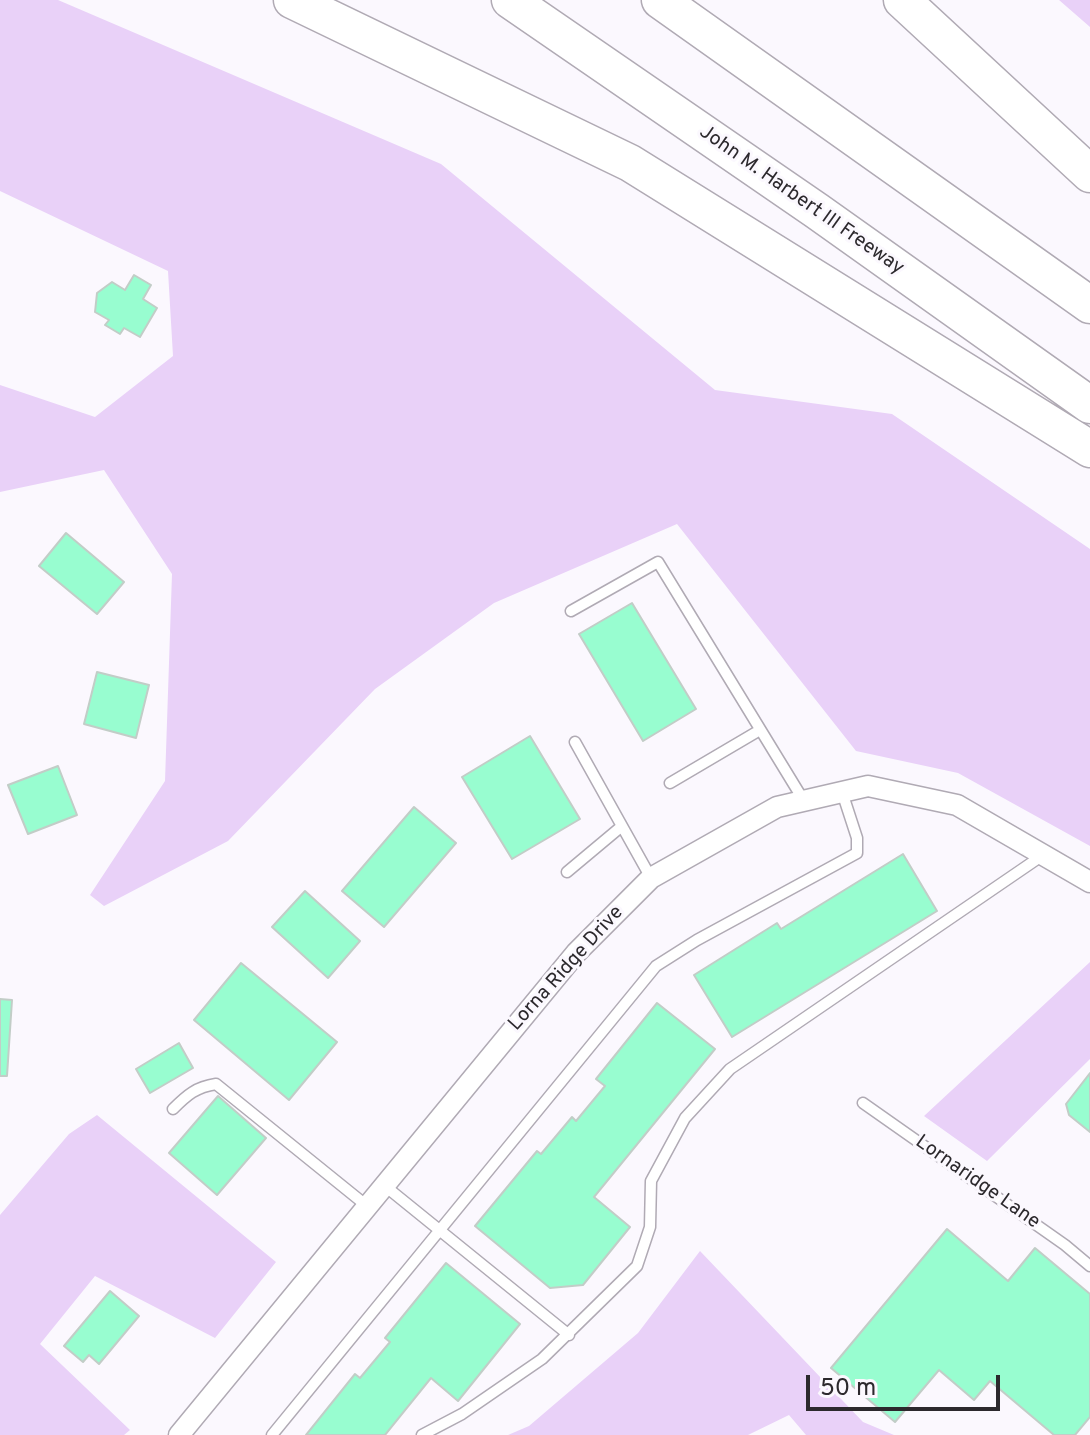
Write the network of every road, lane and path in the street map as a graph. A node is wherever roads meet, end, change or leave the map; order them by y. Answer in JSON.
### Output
{"nodes":[{"id":1,"x":292,"y":0,"type":"edge"},
{"id":2,"x":510,"y":0,"type":"edge"},
{"id":3,"x":660,"y":0,"type":"edge"},
{"id":4,"x":902,"y":0,"type":"edge"},
{"id":5,"x":1090,"y":174,"type":"edge"},
{"id":6,"x":1090,"y":305,"type":"edge"},
{"id":7,"x":1090,"y":405,"type":"edge"},
{"id":8,"x":1090,"y":449,"type":"edge"},
{"id":9,"x":571,"y":611,"type":"dead end"},
{"id":10,"x":760,"y":730,"type":"junction"},
{"id":11,"x":575,"y":742,"type":"dead end"},
{"id":12,"x":670,"y":783,"type":"dead end"},
{"id":13,"x":842,"y":792,"type":"junction"},
{"id":14,"x":804,"y":801,"type":"junction"},
{"id":15,"x":622,"y":826,"type":"junction"},
{"id":16,"x":1043,"y":855,"type":"junction"},
{"id":17,"x":567,"y":872,"type":"dead end"},
{"id":18,"x":651,"y":878,"type":"junction"},
{"id":19,"x":1090,"y":882,"type":"edge"},
{"id":20,"x":863,"y":1103,"type":"dead end"},
{"id":21,"x":173,"y":1109,"type":"dead end"},
{"id":22,"x":385,"y":1186,"type":"junction"},
{"id":23,"x":367,"y":1206,"type":"junction"},
{"id":24,"x":440,"y":1230,"type":"junction"},
{"id":25,"x":1090,"y":1266,"type":"edge"},
{"id":26,"x":569,"y":1335,"type":"junction"},
{"id":27,"x":179,"y":1435,"type":"edge"},
{"id":28,"x":272,"y":1435,"type":"edge"},
{"id":29,"x":422,"y":1435,"type":"edge"}],
"edges":[{"from":1,"to":8,"type":"highway"},
{"from":2,"to":7,"type":"highway","name":"John M. Harbert III Freeway"},
{"from":3,"to":6,"type":"highway"},
{"from":4,"to":5,"type":"highway"},
{"from":9,"to":10,"type":"lane"},
{"from":10,"to":12,"type":"lane"},
{"from":10,"to":14,"type":"lane"},
{"from":11,"to":15,"type":"lane"},
{"from":13,"to":14,"type":"street","name":"Lorna Ridge Drive"},
{"from":13,"to":16,"type":"street","name":"Lorna Ridge Drive"},
{"from":13,"to":24,"type":"lane"},
{"from":14,"to":18,"type":"street","name":"Lorna Ridge Drive"},
{"from":15,"to":17,"type":"lane"},
{"from":15,"to":18,"type":"lane"},
{"from":16,"to":19,"type":"street","name":"Lorna Ridge Drive"},
{"from":16,"to":26,"type":"lane"},
{"from":18,"to":22,"type":"street","name":"Lorna Ridge Drive"},
{"from":20,"to":25,"type":"lane","name":"Lornaridge Lane"},
{"from":21,"to":23,"type":"lane"},
{"from":22,"to":23,"type":"street","name":"Lorna Ridge Drive"},
{"from":22,"to":24,"type":"lane"},
{"from":23,"to":27,"type":"street","name":"Lorna Ridge Drive"},
{"from":24,"to":26,"type":"lane"},
{"from":24,"to":28,"type":"lane"},
{"from":26,"to":29,"type":"lane"}]}
